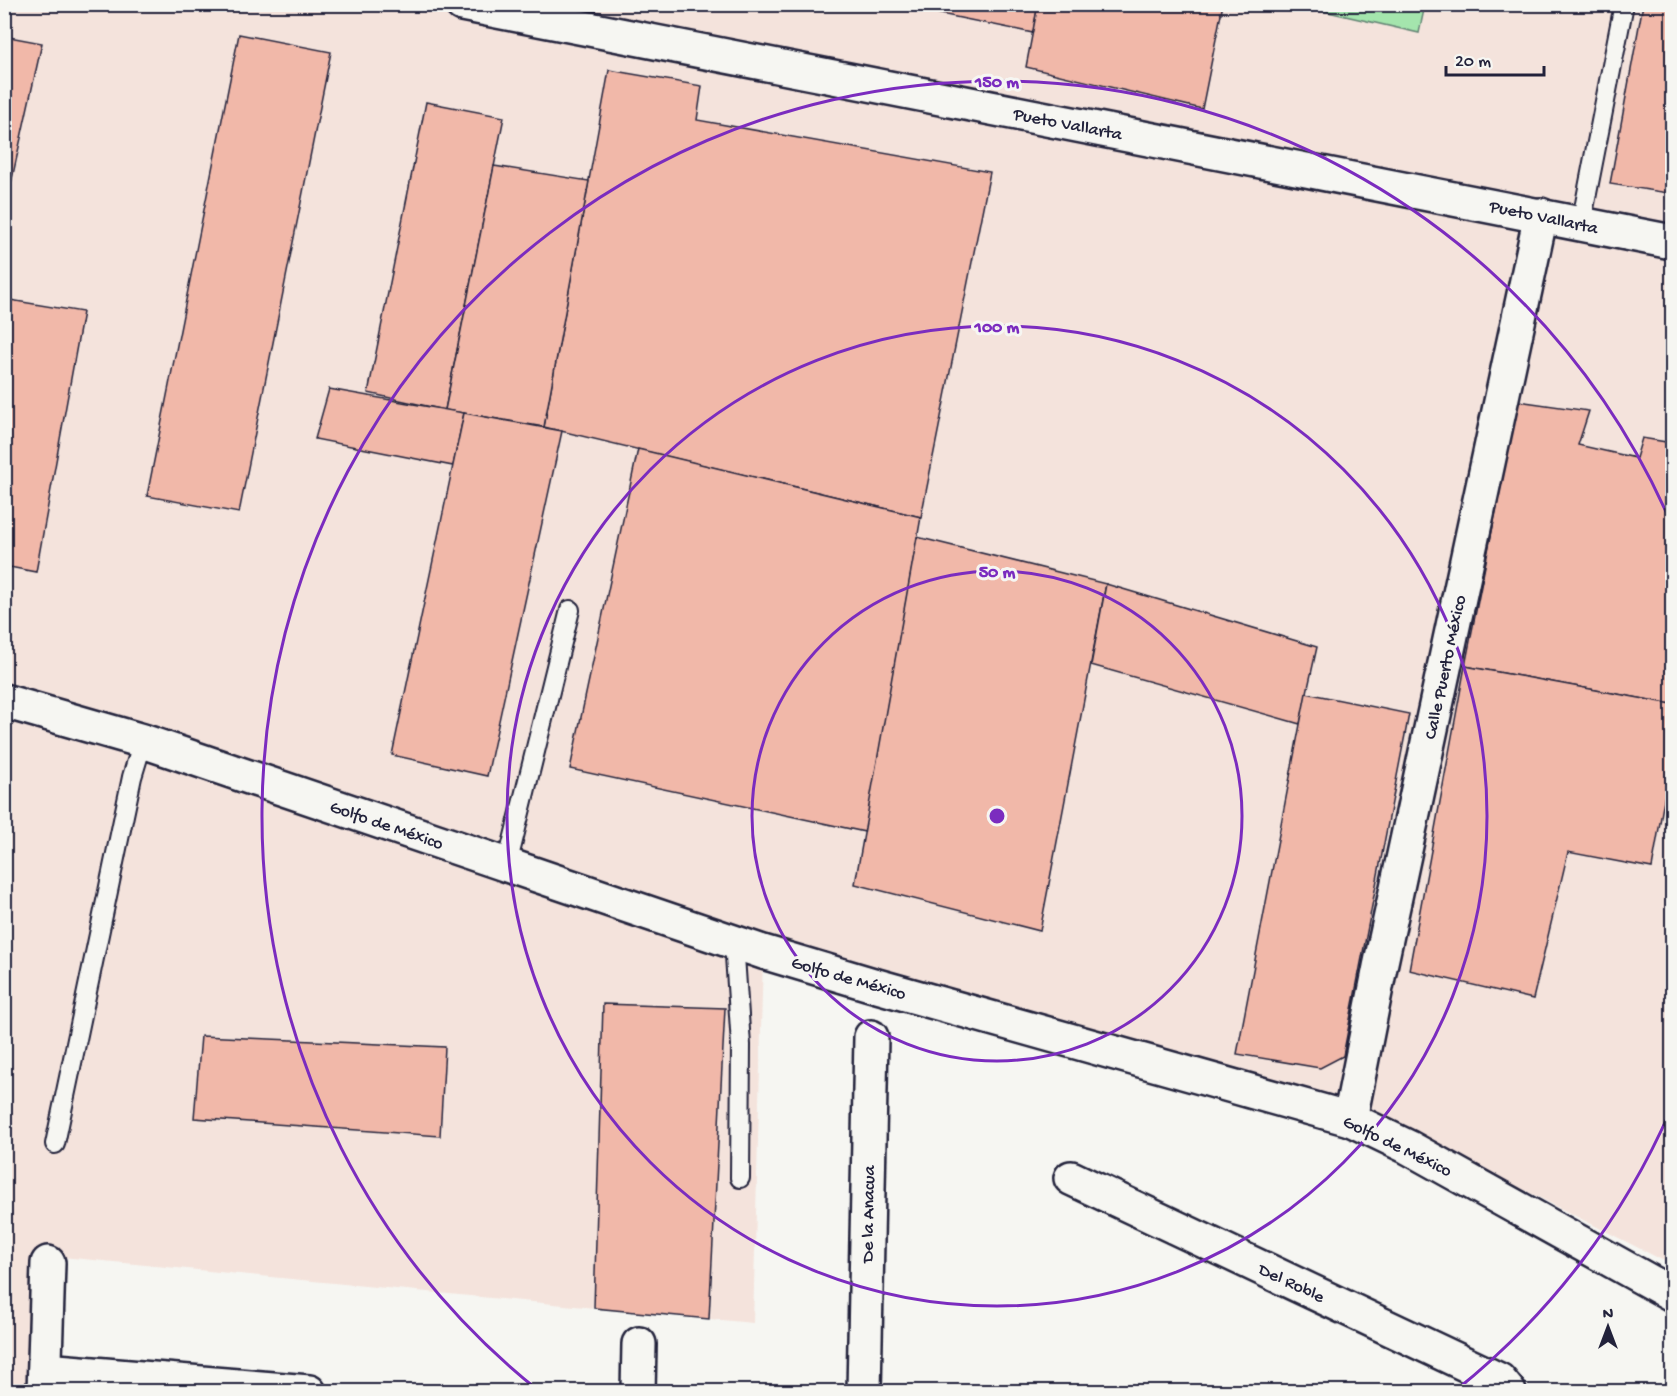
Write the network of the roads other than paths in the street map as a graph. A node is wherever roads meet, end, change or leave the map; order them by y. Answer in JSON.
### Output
{"nodes":[{"id":1,"x":462,"y":4,"type":"edge"},
{"id":2,"x":1624,"y":4,"type":"edge"},
{"id":3,"x":1541,"y":215,"type":"junction"},
{"id":4,"x":1581,"y":224,"type":"junction"},
{"id":5,"x":1672,"y":242,"type":"edge"},
{"id":6,"x":570,"y":610,"type":"dead end"},
{"id":7,"x":4,"y":701,"type":"edge"},
{"id":8,"x":142,"y":741,"type":"junction"},
{"id":9,"x":507,"y":865,"type":"junction"},
{"id":10,"x":734,"y":941,"type":"junction"},
{"id":11,"x":871,"y":1038,"type":"dead end"},
{"id":12,"x":1350,"y":1119,"type":"junction"},
{"id":13,"x":55,"y":1144,"type":"dead end"},
{"id":14,"x":740,"y":1178,"type":"dead end"},
{"id":15,"x":1071,"y":1178,"type":"dead end"},
{"id":16,"x":48,"y":1263,"type":"dead end"},
{"id":17,"x":1672,"y":1294,"type":"edge"},
{"id":18,"x":639,"y":1344,"type":"dead end"},
{"id":19,"x":45,"y":1381,"type":"edge"},
{"id":20,"x":309,"y":1392,"type":"edge"},
{"id":21,"x":638,"y":1392,"type":"edge"},
{"id":22,"x":864,"y":1392,"type":"edge"},
{"id":23,"x":1509,"y":1392,"type":"edge"}],
"edges":[{"from":1,"to":3,"type":"street","name":"Pueto Vallarta"},
{"from":2,"to":4,"type":"lane"},
{"from":3,"to":4,"type":"street","name":"Pueto Vallarta"},
{"from":3,"to":12,"type":"street","name":"Calle Puerto México"},
{"from":4,"to":5,"type":"street","name":"Pueto Vallarta"},
{"from":6,"to":9,"type":"lane"},
{"from":7,"to":8,"type":"street","name":"Golfo de México"},
{"from":8,"to":9,"type":"street","name":"Golfo de México"},
{"from":8,"to":13,"type":"lane"},
{"from":9,"to":10,"type":"street","name":"Golfo de México"},
{"from":10,"to":12,"type":"street","name":"Golfo de México"},
{"from":10,"to":14,"type":"lane"},
{"from":11,"to":22,"type":"street","name":"De la Anacua"},
{"from":12,"to":17,"type":"street","name":"Golfo de México"},
{"from":15,"to":23,"type":"street","name":"Del Roble"},
{"from":16,"to":19,"type":"street"},
{"from":18,"to":21,"type":"street"},
{"from":19,"to":20,"type":"street"}]}
